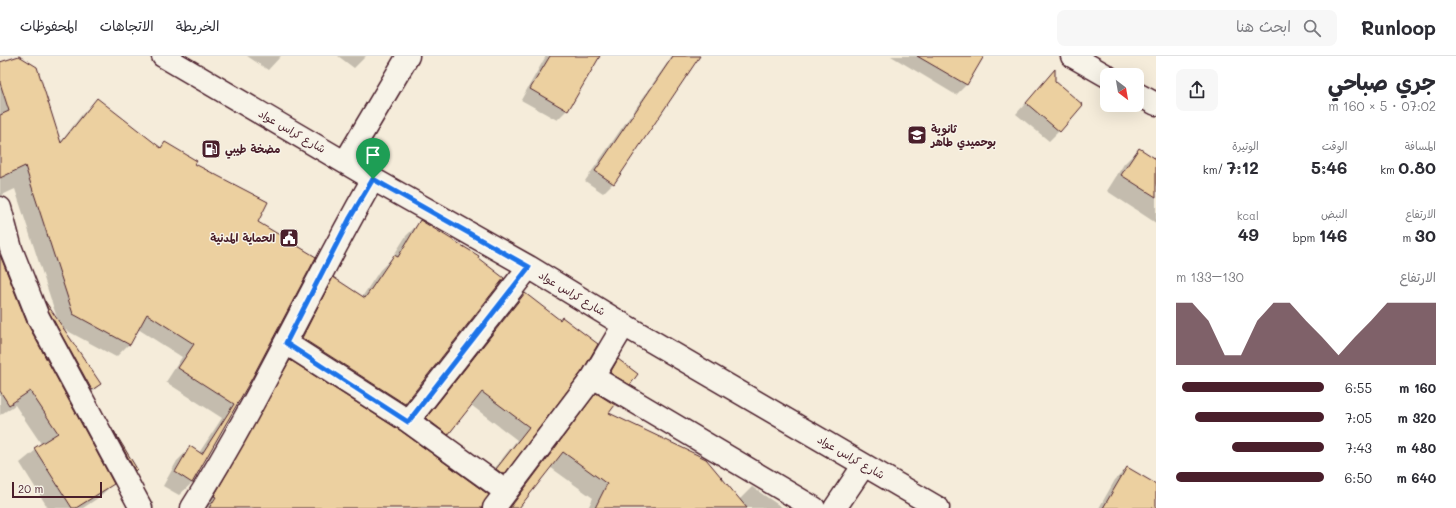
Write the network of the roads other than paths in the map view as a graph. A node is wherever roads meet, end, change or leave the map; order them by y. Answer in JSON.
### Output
{"nodes":[{"id":1,"x":163,"y":56,"type":"edge"},
{"id":2,"x":408,"y":56,"type":"edge"},
{"id":3,"x":1072,"y":56,"type":"edge"},
{"id":4,"x":1100,"y":72,"type":"edge"},
{"id":5,"x":1144,"y":98,"type":"edge"},
{"id":6,"x":1156,"y":104,"type":"edge"},
{"id":7,"x":345,"y":162,"type":"junction"},
{"id":8,"x":373,"y":179,"type":"junction"},
{"id":9,"x":0,"y":208,"type":"edge"},
{"id":10,"x":529,"y":267,"type":"junction"},
{"id":11,"x":624,"y":325,"type":"junction"},
{"id":12,"x":286,"y":343,"type":"junction"},
{"id":13,"x":593,"y":377,"type":"junction"},
{"id":14,"x":408,"y":422,"type":"junction"},
{"id":15,"x":864,"y":465,"type":"junction"},
{"id":16,"x":499,"y":500,"type":"edge"},
{"id":17,"x":141,"y":508,"type":"edge"},
{"id":18,"x":192,"y":508,"type":"edge"},
{"id":19,"x":814,"y":508,"type":"edge"},
{"id":20,"x":835,"y":508,"type":"edge"},
{"id":21,"x":938,"y":508,"type":"edge"}],
"edges":[{"from":1,"to":7,"type":"street","name":"شارع كراس عواد"},
{"from":2,"to":7,"type":"street"},
{"from":3,"to":4,"type":"street"},
{"from":5,"to":6,"type":"street"},
{"from":7,"to":8,"type":"street","name":"شارع كراس عواد"},
{"from":8,"to":10,"type":"street","name":"شارع كراس عواد"},
{"from":8,"to":12,"type":"street"},
{"from":9,"to":17,"type":"street"},
{"from":10,"to":11,"type":"street","name":"شارع كراس عواد"},
{"from":10,"to":14,"type":"street"},
{"from":11,"to":13,"type":"street"},
{"from":11,"to":15,"type":"street","name":"شارع كراس عواد"},
{"from":12,"to":14,"type":"street"},
{"from":12,"to":18,"type":"street"},
{"from":13,"to":16,"type":"street"},
{"from":13,"to":19,"type":"street"},
{"from":14,"to":16,"type":"street"},
{"from":15,"to":20,"type":"street"},
{"from":15,"to":21,"type":"street","name":"شارع كراس عواد"}]}
